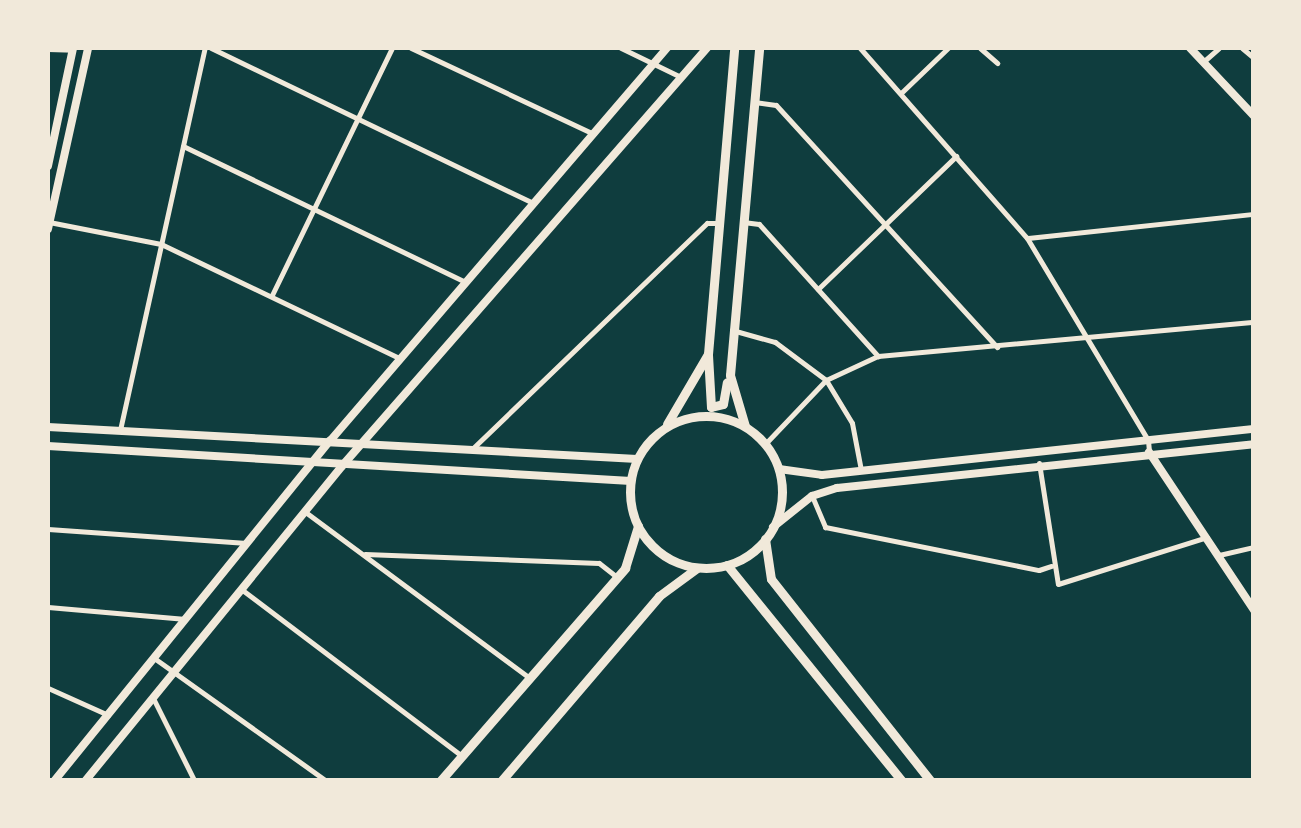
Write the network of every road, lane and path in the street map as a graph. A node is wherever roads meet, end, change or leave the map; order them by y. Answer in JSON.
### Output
{"nodes":[{"id":1,"x":88,"y":48,"type":"edge"},
{"id":2,"x":208,"y":48,"type":"edge"},
{"id":3,"x":392,"y":48,"type":"edge"},
{"id":4,"x":412,"y":48,"type":"edge"},
{"id":5,"x":621,"y":48,"type":"edge"},
{"id":6,"x":666,"y":48,"type":"edge"},
{"id":7,"x":707,"y":48,"type":"edge"},
{"id":8,"x":734,"y":48,"type":"edge"},
{"id":9,"x":759,"y":48,"type":"edge"},
{"id":10,"x":860,"y":48,"type":"edge"},
{"id":11,"x":948,"y":48,"type":"edge"},
{"id":12,"x":980,"y":48,"type":"edge"},
{"id":13,"x":1190,"y":48,"type":"edge"},
{"id":14,"x":1220,"y":48,"type":"edge"},
{"id":15,"x":1242,"y":48,"type":"edge"},
{"id":16,"x":48,"y":49,"type":"edge"},
{"id":17,"x":73,"y":49,"type":"edge"},
{"id":18,"x":1252,"y":57,"type":"edge"},
{"id":19,"x":997,"y":62,"type":"dead end"},
{"id":20,"x":1203,"y":62,"type":"junction"},
{"id":21,"x":657,"y":64,"type":"junction"},
{"id":22,"x":681,"y":77,"type":"junction"},
{"id":23,"x":901,"y":93,"type":"junction"},
{"id":24,"x":754,"y":102,"type":"junction"},
{"id":25,"x":1254,"y":116,"type":"edge"},
{"id":26,"x":358,"y":119,"type":"junction"},
{"id":27,"x":595,"y":134,"type":"junction"},
{"id":28,"x":183,"y":146,"type":"junction"},
{"id":29,"x":49,"y":154,"type":"edge"},
{"id":30,"x":64,"y":156,"type":"junction"},
{"id":31,"x":956,"y":156,"type":"junction"},
{"id":32,"x":48,"y":166,"type":"edge"},
{"id":33,"x":534,"y":204,"type":"junction"},
{"id":34,"x":315,"y":206,"type":"junction"},
{"id":35,"x":1254,"y":214,"type":"edge"},
{"id":36,"x":740,"y":221,"type":"junction"},
{"id":37,"x":888,"y":222,"type":"junction"},
{"id":38,"x":722,"y":223,"type":"junction"},
{"id":39,"x":48,"y":226,"type":"edge"},
{"id":40,"x":1027,"y":238,"type":"junction"},
{"id":41,"x":161,"y":244,"type":"junction"},
{"id":42,"x":466,"y":282,"type":"junction"},
{"id":43,"x":818,"y":289,"type":"junction"},
{"id":44,"x":272,"y":295,"type":"junction"},
{"id":45,"x":1254,"y":322,"type":"edge"},
{"id":46,"x":732,"y":330,"type":"junction"},
{"id":47,"x":1088,"y":339,"type":"junction"},
{"id":48,"x":997,"y":347,"type":"junction"},
{"id":49,"x":708,"y":354,"type":"junction"},
{"id":50,"x":878,"y":356,"type":"junction"},
{"id":51,"x":399,"y":358,"type":"junction"},
{"id":52,"x":730,"y":375,"type":"junction"},
{"id":53,"x":826,"y":380,"type":"junction"},
{"id":54,"x":745,"y":426,"type":"junction"},
{"id":55,"x":48,"y":427,"type":"edge"},
{"id":56,"x":1254,"y":429,"type":"edge"},
{"id":57,"x":662,"y":430,"type":"junction"},
{"id":58,"x":119,"y":433,"type":"junction"},
{"id":59,"x":1148,"y":440,"type":"junction"},
{"id":60,"x":330,"y":441,"type":"junction"},
{"id":61,"x":360,"y":444,"type":"junction"},
{"id":62,"x":765,"y":444,"type":"junction"},
{"id":63,"x":1254,"y":444,"type":"edge"},
{"id":64,"x":48,"y":446,"type":"edge"},
{"id":65,"x":470,"y":451,"type":"junction"},
{"id":66,"x":1149,"y":452,"type":"junction"},
{"id":67,"x":637,"y":459,"type":"junction"},
{"id":68,"x":1040,"y":463,"type":"junction"},
{"id":69,"x":312,"y":465,"type":"junction"},
{"id":70,"x":342,"y":466,"type":"junction"},
{"id":71,"x":779,"y":469,"type":"junction"},
{"id":72,"x":861,"y":470,"type":"junction"},
{"id":73,"x":631,"y":481,"type":"junction"},
{"id":74,"x":812,"y":496,"type":"junction"},
{"id":75,"x":304,"y":511,"type":"junction"},
{"id":76,"x":638,"y":526,"type":"junction"},
{"id":77,"x":774,"y":527,"type":"junction"},
{"id":78,"x":48,"y":529,"type":"edge"},
{"id":79,"x":1207,"y":538,"type":"junction"},
{"id":80,"x":765,"y":539,"type":"junction"},
{"id":81,"x":247,"y":543,"type":"junction"},
{"id":82,"x":1254,"y":547,"type":"edge"},
{"id":83,"x":364,"y":554,"type":"junction"},
{"id":84,"x":1219,"y":555,"type":"junction"},
{"id":85,"x":728,"y":565,"type":"junction"},
{"id":86,"x":1051,"y":566,"type":"junction"},
{"id":87,"x":697,"y":568,"type":"junction"},
{"id":88,"x":616,"y":577,"type":"junction"},
{"id":89,"x":240,"y":589,"type":"junction"},
{"id":90,"x":48,"y":607,"type":"edge"},
{"id":91,"x":1254,"y":610,"type":"edge"},
{"id":92,"x":185,"y":620,"type":"junction"},
{"id":93,"x":154,"y":658,"type":"junction"},
{"id":94,"x":172,"y":673,"type":"junction"},
{"id":95,"x":528,"y":677,"type":"junction"},
{"id":96,"x":48,"y":688,"type":"edge"},
{"id":97,"x":153,"y":698,"type":"junction"},
{"id":98,"x":108,"y":715,"type":"junction"},
{"id":99,"x":462,"y":756,"type":"junction"},
{"id":100,"x":55,"y":780,"type":"edge"},
{"id":101,"x":86,"y":780,"type":"edge"},
{"id":102,"x":194,"y":780,"type":"edge"},
{"id":103,"x":325,"y":780,"type":"edge"},
{"id":104,"x":441,"y":780,"type":"edge"},
{"id":105,"x":502,"y":780,"type":"edge"},
{"id":106,"x":902,"y":780,"type":"edge"},
{"id":107,"x":930,"y":780,"type":"edge"}],
"edges":[{"from":1,"to":30,"type":"street"},
{"from":2,"to":26,"type":"street"},
{"from":2,"to":28,"type":"street"},
{"from":3,"to":26,"type":"street"},
{"from":4,"to":27,"type":"street"},
{"from":5,"to":21,"type":"street"},
{"from":6,"to":21,"type":"street"},
{"from":7,"to":22,"type":"street"},
{"from":8,"to":38,"type":"main road"},
{"from":9,"to":24,"type":"main road"},
{"from":10,"to":23,"type":"street"},
{"from":11,"to":23,"type":"street"},
{"from":12,"to":19,"type":"street"},
{"from":13,"to":20,"type":"street"},
{"from":14,"to":20,"type":"street"},
{"from":15,"to":18,"type":"street"},
{"from":16,"to":17,"type":"street"},
{"from":17,"to":29,"type":"street"},
{"from":20,"to":25,"type":"street"},
{"from":21,"to":22,"type":"street"},
{"from":21,"to":27,"type":"street"},
{"from":22,"to":61,"type":"street"},
{"from":23,"to":31,"type":"street"},
{"from":24,"to":36,"type":"main road"},
{"from":24,"to":37,"type":"street"},
{"from":26,"to":33,"type":"street"},
{"from":26,"to":34,"type":"street"},
{"from":27,"to":33,"type":"street"},
{"from":28,"to":34,"type":"street"},
{"from":28,"to":41,"type":"street"},
{"from":29,"to":30,"type":"street"},
{"from":29,"to":32,"type":"street"},
{"from":30,"to":39,"type":"street"},
{"from":31,"to":37,"type":"street"},
{"from":31,"to":40,"type":"street"},
{"from":33,"to":42,"type":"street"},
{"from":34,"to":42,"type":"street"},
{"from":34,"to":44,"type":"street"},
{"from":35,"to":40,"type":"street"},
{"from":36,"to":43,"type":"street"},
{"from":36,"to":46,"type":"main road"},
{"from":37,"to":43,"type":"street"},
{"from":37,"to":48,"type":"street"},
{"from":38,"to":49,"type":"main road"},
{"from":38,"to":65,"type":"street"},
{"from":39,"to":41,"type":"street"},
{"from":40,"to":47,"type":"street"},
{"from":41,"to":44,"type":"street"},
{"from":41,"to":58,"type":"street"},
{"from":42,"to":51,"type":"street"},
{"from":43,"to":50,"type":"street"},
{"from":44,"to":51,"type":"street"},
{"from":45,"to":47,"type":"street"},
{"from":46,"to":52,"type":"main road"},
{"from":46,"to":53,"type":"street"},
{"from":47,"to":48,"type":"street"},
{"from":47,"to":59,"type":"street"},
{"from":48,"to":50,"type":"street"},
{"from":49,"to":52,"type":"main road"},
{"from":49,"to":57,"type":"main road"},
{"from":50,"to":53,"type":"street"},
{"from":51,"to":60,"type":"street"},
{"from":52,"to":54,"type":"main road"},
{"from":53,"to":62,"type":"street"},
{"from":53,"to":72,"type":"street"},
{"from":54,"to":57,"type":"main road"},
{"from":54,"to":62,"type":"main road"},
{"from":55,"to":58,"type":"street"},
{"from":56,"to":59,"type":"street"},
{"from":57,"to":67,"type":"main road"},
{"from":58,"to":60,"type":"street"},
{"from":59,"to":66,"type":"street"},
{"from":59,"to":72,"type":"street"},
{"from":60,"to":61,"type":"street"},
{"from":60,"to":69,"type":"street"},
{"from":61,"to":65,"type":"street"},
{"from":61,"to":70,"type":"street"},
{"from":62,"to":71,"type":"main road"},
{"from":63,"to":66,"type":"street"},
{"from":64,"to":69,"type":"street"},
{"from":65,"to":67,"type":"street"},
{"from":66,"to":68,"type":"street"},
{"from":66,"to":79,"type":"street"},
{"from":67,"to":73,"type":"main road"},
{"from":68,"to":74,"type":"street"},
{"from":68,"to":86,"type":"street"},
{"from":69,"to":70,"type":"street"},
{"from":69,"to":81,"type":"street"},
{"from":70,"to":73,"type":"street"},
{"from":70,"to":75,"type":"street"},
{"from":71,"to":72,"type":"street"},
{"from":71,"to":77,"type":"main road"},
{"from":73,"to":76,"type":"main road"},
{"from":74,"to":77,"type":"street"},
{"from":74,"to":86,"type":"street"},
{"from":75,"to":83,"type":"street"},
{"from":75,"to":89,"type":"street"},
{"from":76,"to":87,"type":"main road"},
{"from":76,"to":88,"type":"main road"},
{"from":77,"to":80,"type":"main road"},
{"from":78,"to":81,"type":"street"},
{"from":79,"to":84,"type":"street"},
{"from":79,"to":86,"type":"street"},
{"from":80,"to":85,"type":"main road"},
{"from":80,"to":107,"type":"main road"},
{"from":81,"to":92,"type":"street"},
{"from":82,"to":84,"type":"street"},
{"from":83,"to":88,"type":"street"},
{"from":83,"to":95,"type":"street"},
{"from":84,"to":91,"type":"street"},
{"from":85,"to":87,"type":"main road"},
{"from":85,"to":106,"type":"main road"},
{"from":87,"to":105,"type":"main road"},
{"from":88,"to":95,"type":"main road"},
{"from":89,"to":94,"type":"street"},
{"from":89,"to":99,"type":"street"},
{"from":90,"to":92,"type":"street"},
{"from":92,"to":93,"type":"street"},
{"from":93,"to":94,"type":"street"},
{"from":93,"to":98,"type":"street"},
{"from":94,"to":97,"type":"street"},
{"from":94,"to":103,"type":"street"},
{"from":95,"to":99,"type":"main road"},
{"from":96,"to":98,"type":"street"},
{"from":97,"to":101,"type":"street"},
{"from":97,"to":102,"type":"street"},
{"from":98,"to":100,"type":"street"},
{"from":99,"to":104,"type":"main road"}]}
